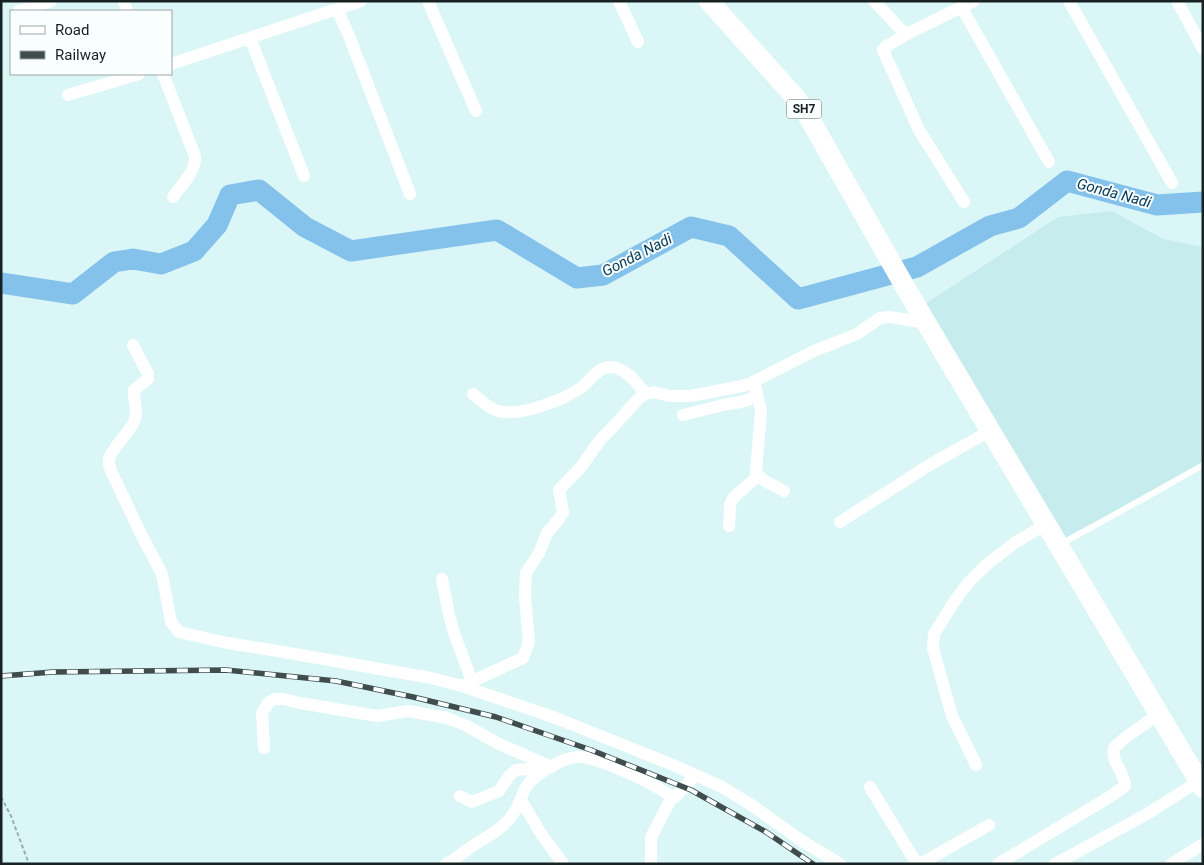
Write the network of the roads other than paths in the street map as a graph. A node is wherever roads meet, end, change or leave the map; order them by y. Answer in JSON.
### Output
{"nodes":[{"id":1,"x":51,"y":1,"type":"edge"},
{"id":2,"x":361,"y":1,"type":"edge"},
{"id":3,"x":428,"y":1,"type":"edge"},
{"id":4,"x":619,"y":1,"type":"edge"},
{"id":5,"x":709,"y":1,"type":"edge"},
{"id":6,"x":874,"y":1,"type":"edge"},
{"id":7,"x":974,"y":1,"type":"edge"},
{"id":8,"x":1069,"y":1,"type":"edge"},
{"id":9,"x":1178,"y":2,"type":"edge"},
{"id":10,"x":962,"y":8,"type":"junction"},
{"id":11,"x":337,"y":9,"type":"junction"},
{"id":12,"x":22,"y":10,"type":"edge"},
{"id":13,"x":906,"y":34,"type":"junction"},
{"id":14,"x":250,"y":38,"type":"junction"},
{"id":15,"x":638,"y":42,"type":"dead end"},
{"id":16,"x":1203,"y":49,"type":"edge"},
{"id":17,"x":172,"y":64,"type":"edge"},
{"id":18,"x":135,"y":75,"type":"edge"},
{"id":19,"x":163,"y":75,"type":"edge"},
{"id":20,"x":68,"y":95,"type":"dead end"},
{"id":21,"x":476,"y":111,"type":"dead end"},
{"id":22,"x":1049,"y":162,"type":"dead end"},
{"id":23,"x":304,"y":176,"type":"dead end"},
{"id":24,"x":1172,"y":183,"type":"dead end"},
{"id":25,"x":410,"y":194,"type":"dead end"},
{"id":26,"x":173,"y":197,"type":"dead end"},
{"id":27,"x":964,"y":202,"type":"dead end"},
{"id":28,"x":926,"y":323,"type":"junction"},
{"id":29,"x":133,"y":345,"type":"dead end"},
{"id":30,"x":756,"y":387,"type":"junction"},
{"id":31,"x":473,"y":394,"type":"dead end"},
{"id":32,"x":646,"y":394,"type":"junction"},
{"id":33,"x":683,"y":415,"type":"dead end"},
{"id":34,"x":990,"y":431,"type":"junction"},
{"id":35,"x":1203,"y":465,"type":"edge"},
{"id":36,"x":758,"y":476,"type":"junction"},
{"id":37,"x":784,"y":491,"type":"dead end"},
{"id":38,"x":840,"y":522,"type":"dead end"},
{"id":39,"x":1045,"y":525,"type":"junction"},
{"id":40,"x":729,"y":526,"type":"dead end"},
{"id":41,"x":1058,"y":545,"type":"junction"},
{"id":42,"x":442,"y":579,"type":"dead end"},
{"id":43,"x":467,"y":684,"type":"junction"},
{"id":44,"x":1159,"y":714,"type":"junction"},
{"id":45,"x":264,"y":748,"type":"dead end"},
{"id":46,"x":976,"y":765,"type":"dead end"},
{"id":47,"x":548,"y":769,"type":"junction"},
{"id":48,"x":696,"y":775,"type":"junction"},
{"id":49,"x":1199,"y":776,"type":"edge"},
{"id":50,"x":870,"y":787,"type":"dead end"},
{"id":51,"x":460,"y":796,"type":"dead end"},
{"id":52,"x":672,"y":797,"type":"junction"},
{"id":53,"x":521,"y":800,"type":"junction"},
{"id":54,"x":989,"y":825,"type":"dead end"},
{"id":55,"x":1203,"y":844,"type":"edge"},
{"id":56,"x":455,"y":862,"type":"edge"},
{"id":57,"x":563,"y":864,"type":"edge"},
{"id":58,"x":651,"y":864,"type":"edge"},
{"id":59,"x":840,"y":864,"type":"edge"},
{"id":60,"x":918,"y":864,"type":"edge"},
{"id":61,"x":998,"y":864,"type":"edge"},
{"id":62,"x":1056,"y":864,"type":"edge"},
{"id":63,"x":1171,"y":864,"type":"edge"}],
"edges":[{"from":1,"to":12,"type":"street"},
{"from":2,"to":11,"type":"street"},
{"from":3,"to":21,"type":"street"},
{"from":4,"to":15,"type":"street"},
{"from":5,"to":28,"type":"main road","number":"SH7"},
{"from":6,"to":13,"type":"street"},
{"from":7,"to":10,"type":"street"},
{"from":8,"to":24,"type":"street"},
{"from":9,"to":16,"type":"street"},
{"from":10,"to":13,"type":"street"},
{"from":10,"to":22,"type":"street"},
{"from":11,"to":14,"type":"street"},
{"from":11,"to":25,"type":"street"},
{"from":13,"to":27,"type":"street"},
{"from":14,"to":17,"type":"street"},
{"from":14,"to":23,"type":"street"},
{"from":18,"to":20,"type":"street"},
{"from":19,"to":26,"type":"street"},
{"from":28,"to":30,"type":"street"},
{"from":28,"to":34,"type":"main road"},
{"from":29,"to":43,"type":"street"},
{"from":30,"to":32,"type":"street"},
{"from":30,"to":33,"type":"street"},
{"from":30,"to":36,"type":"street"},
{"from":31,"to":32,"type":"street"},
{"from":32,"to":43,"type":"street"},
{"from":34,"to":38,"type":"street"},
{"from":34,"to":39,"type":"main road"},
{"from":35,"to":41,"type":"lane"},
{"from":36,"to":37,"type":"street"},
{"from":36,"to":40,"type":"street"},
{"from":39,"to":41,"type":"main road"},
{"from":39,"to":46,"type":"street"},
{"from":41,"to":44,"type":"main road"},
{"from":42,"to":43,"type":"street"},
{"from":43,"to":48,"type":"street"},
{"from":44,"to":49,"type":"main road"},
{"from":44,"to":61,"type":"street"},
{"from":45,"to":47,"type":"street"},
{"from":47,"to":51,"type":"street"},
{"from":47,"to":52,"type":"street"},
{"from":47,"to":53,"type":"street"},
{"from":48,"to":52,"type":"street"},
{"from":48,"to":59,"type":"street"},
{"from":49,"to":62,"type":"street"},
{"from":50,"to":60,"type":"street"},
{"from":52,"to":58,"type":"street"},
{"from":53,"to":56,"type":"street"},
{"from":53,"to":57,"type":"street"},
{"from":54,"to":60,"type":"street"},
{"from":55,"to":63,"type":"street"}]}
